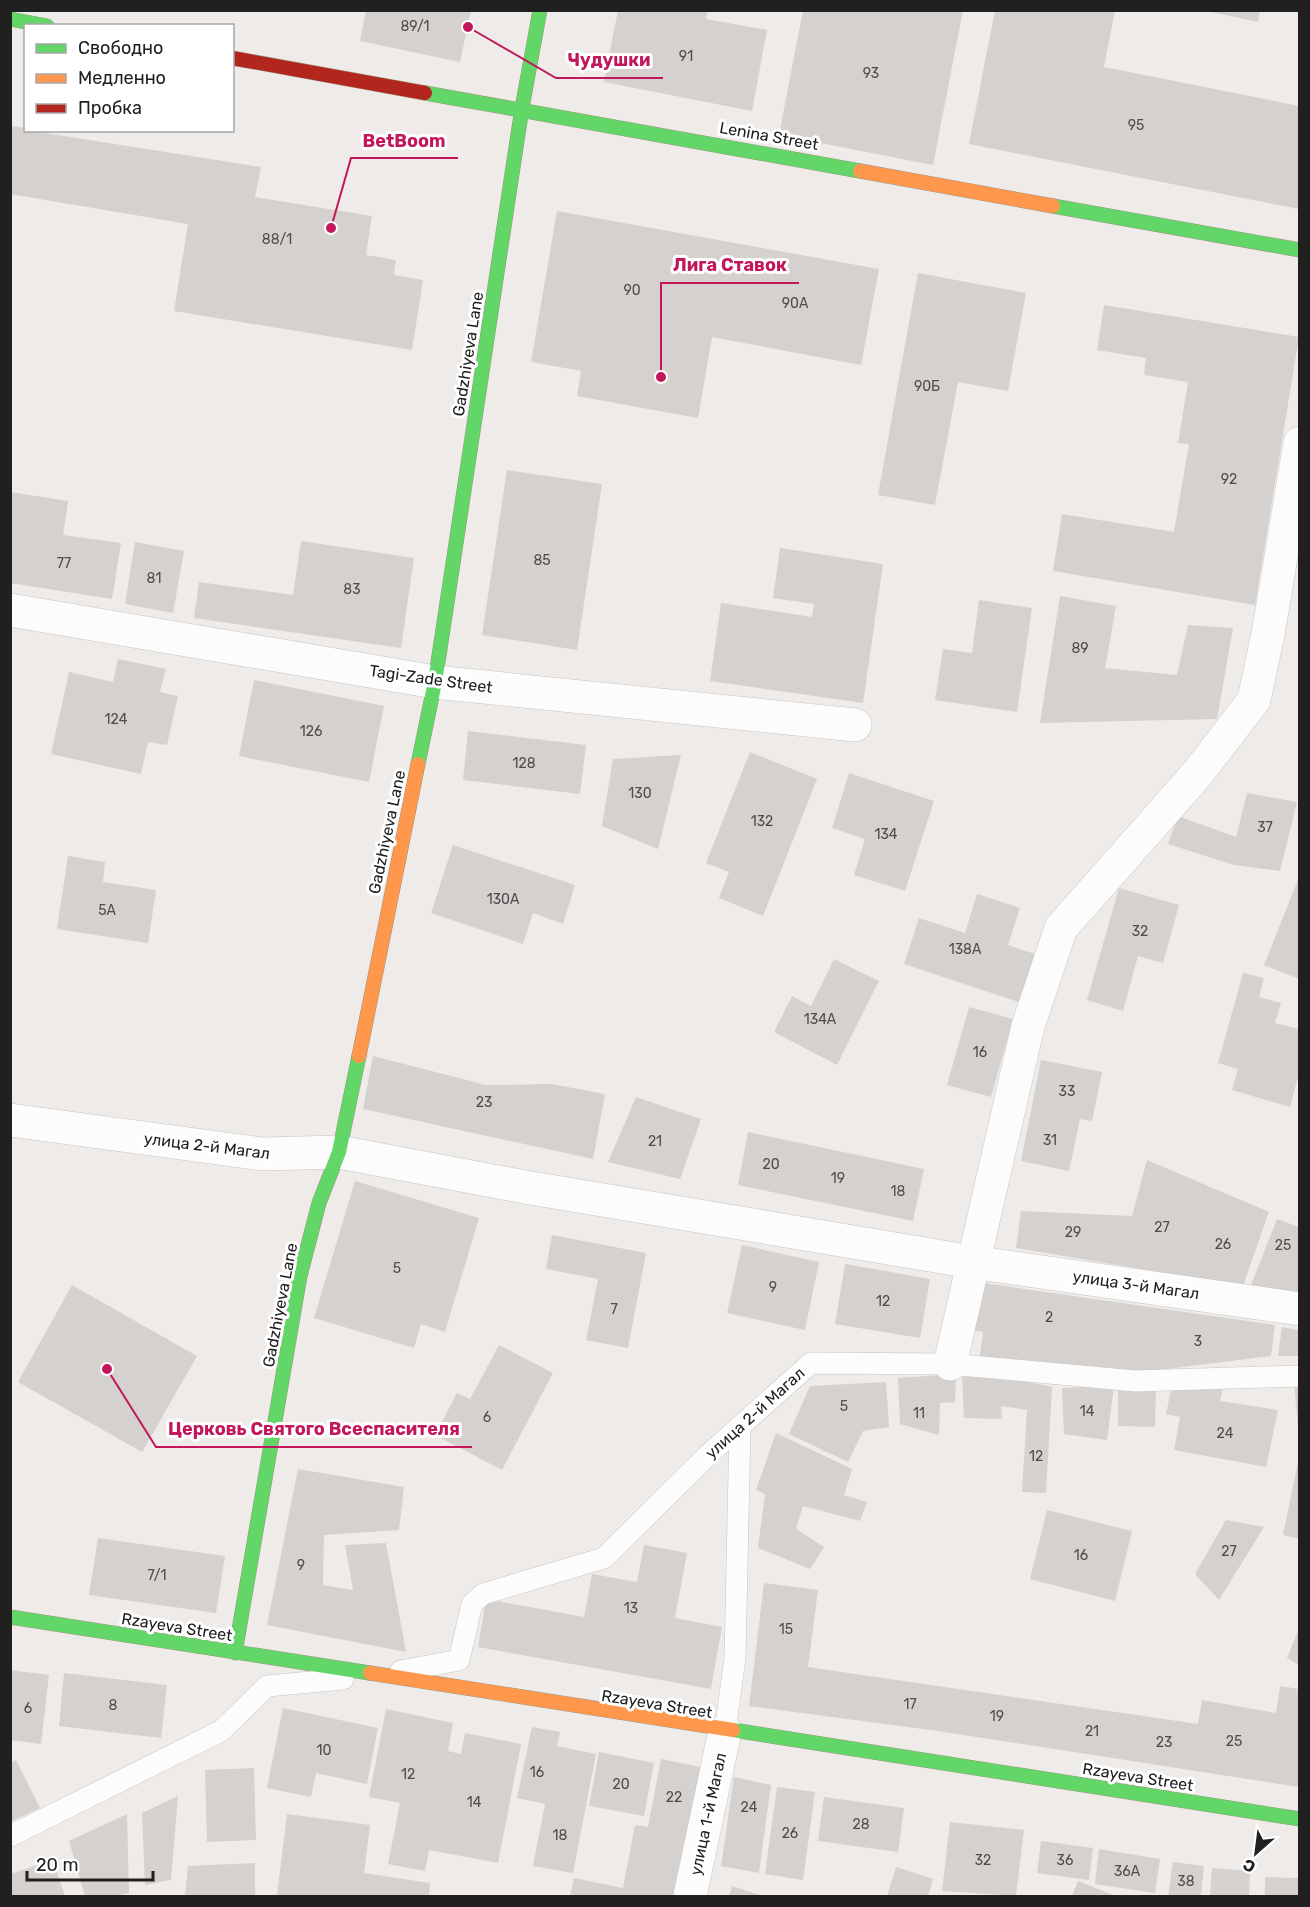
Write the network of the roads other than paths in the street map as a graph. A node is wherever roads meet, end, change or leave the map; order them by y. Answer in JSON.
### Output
{"nodes":[{"id":1,"x":540,"y":10,"type":"edge"},
{"id":2,"x":10,"y":19,"type":"edge"},
{"id":3,"x":36,"y":24,"type":"edge"},
{"id":4,"x":234,"y":58,"type":"edge"},
{"id":5,"x":522,"y":108,"type":"junction"},
{"id":6,"x":1299,"y":250,"type":"edge"},
{"id":7,"x":1299,"y":443,"type":"edge"},
{"id":8,"x":10,"y":610,"type":"edge"},
{"id":9,"x":435,"y":682,"type":"junction"},
{"id":10,"x":855,"y":725,"type":"dead end"},
{"id":11,"x":10,"y":1120,"type":"edge"},
{"id":12,"x":339,"y":1152,"type":"junction"},
{"id":13,"x":972,"y":1262,"type":"junction"},
{"id":14,"x":1299,"y":1309,"type":"edge"},
{"id":15,"x":950,"y":1364,"type":"junction"},
{"id":16,"x":1299,"y":1376,"type":"edge"},
{"id":17,"x":740,"y":1426,"type":"junction"},
{"id":18,"x":10,"y":1617,"type":"edge"},
{"id":19,"x":235,"y":1653,"type":"junction"},
{"id":20,"x":375,"y":1676,"type":"junction"},
{"id":21,"x":725,"y":1731,"type":"junction"},
{"id":22,"x":1299,"y":1819,"type":"edge"},
{"id":23,"x":10,"y":1836,"type":"edge"},
{"id":24,"x":690,"y":1896,"type":"edge"}],
"edges":[{"from":1,"to":5,"type":"street","name":"Gadzhiyeva Lane"},
{"from":2,"to":3,"type":"street"},
{"from":4,"to":5,"type":"street","name":"Lenina Street"},
{"from":5,"to":6,"type":"street","name":"Lenina Street"},
{"from":5,"to":9,"type":"street","name":"Gadzhiyeva Lane"},
{"from":7,"to":13,"type":"street"},
{"from":8,"to":9,"type":"street","name":"Tagi-Zade Street"},
{"from":9,"to":10,"type":"street","name":"Tagi-Zade Street"},
{"from":9,"to":12,"type":"street","name":"Gadzhiyeva Lane"},
{"from":11,"to":12,"type":"street","name":"улица 2-й Магал"},
{"from":12,"to":13,"type":"street","name":"улица 2-й Магал"},
{"from":12,"to":19,"type":"street","name":"Gadzhiyeva Lane"},
{"from":13,"to":14,"type":"street","name":"улица 3-й Магал"},
{"from":13,"to":15,"type":"street"},
{"from":15,"to":16,"type":"lane","name":"улица 2-й Магал"},
{"from":15,"to":17,"type":"lane","name":"улица 2-й Магал"},
{"from":17,"to":20,"type":"lane","name":"улица 2-й Магал"},
{"from":17,"to":21,"type":"lane"},
{"from":18,"to":19,"type":"street","name":"Rzayeva Street"},
{"from":19,"to":20,"type":"street","name":"Rzayeva Street"},
{"from":20,"to":21,"type":"street","name":"Rzayeva Street"},
{"from":20,"to":23,"type":"lane"},
{"from":21,"to":22,"type":"street","name":"Rzayeva Street"},
{"from":21,"to":24,"type":"street","name":"улица 1-й Магал"}]}
